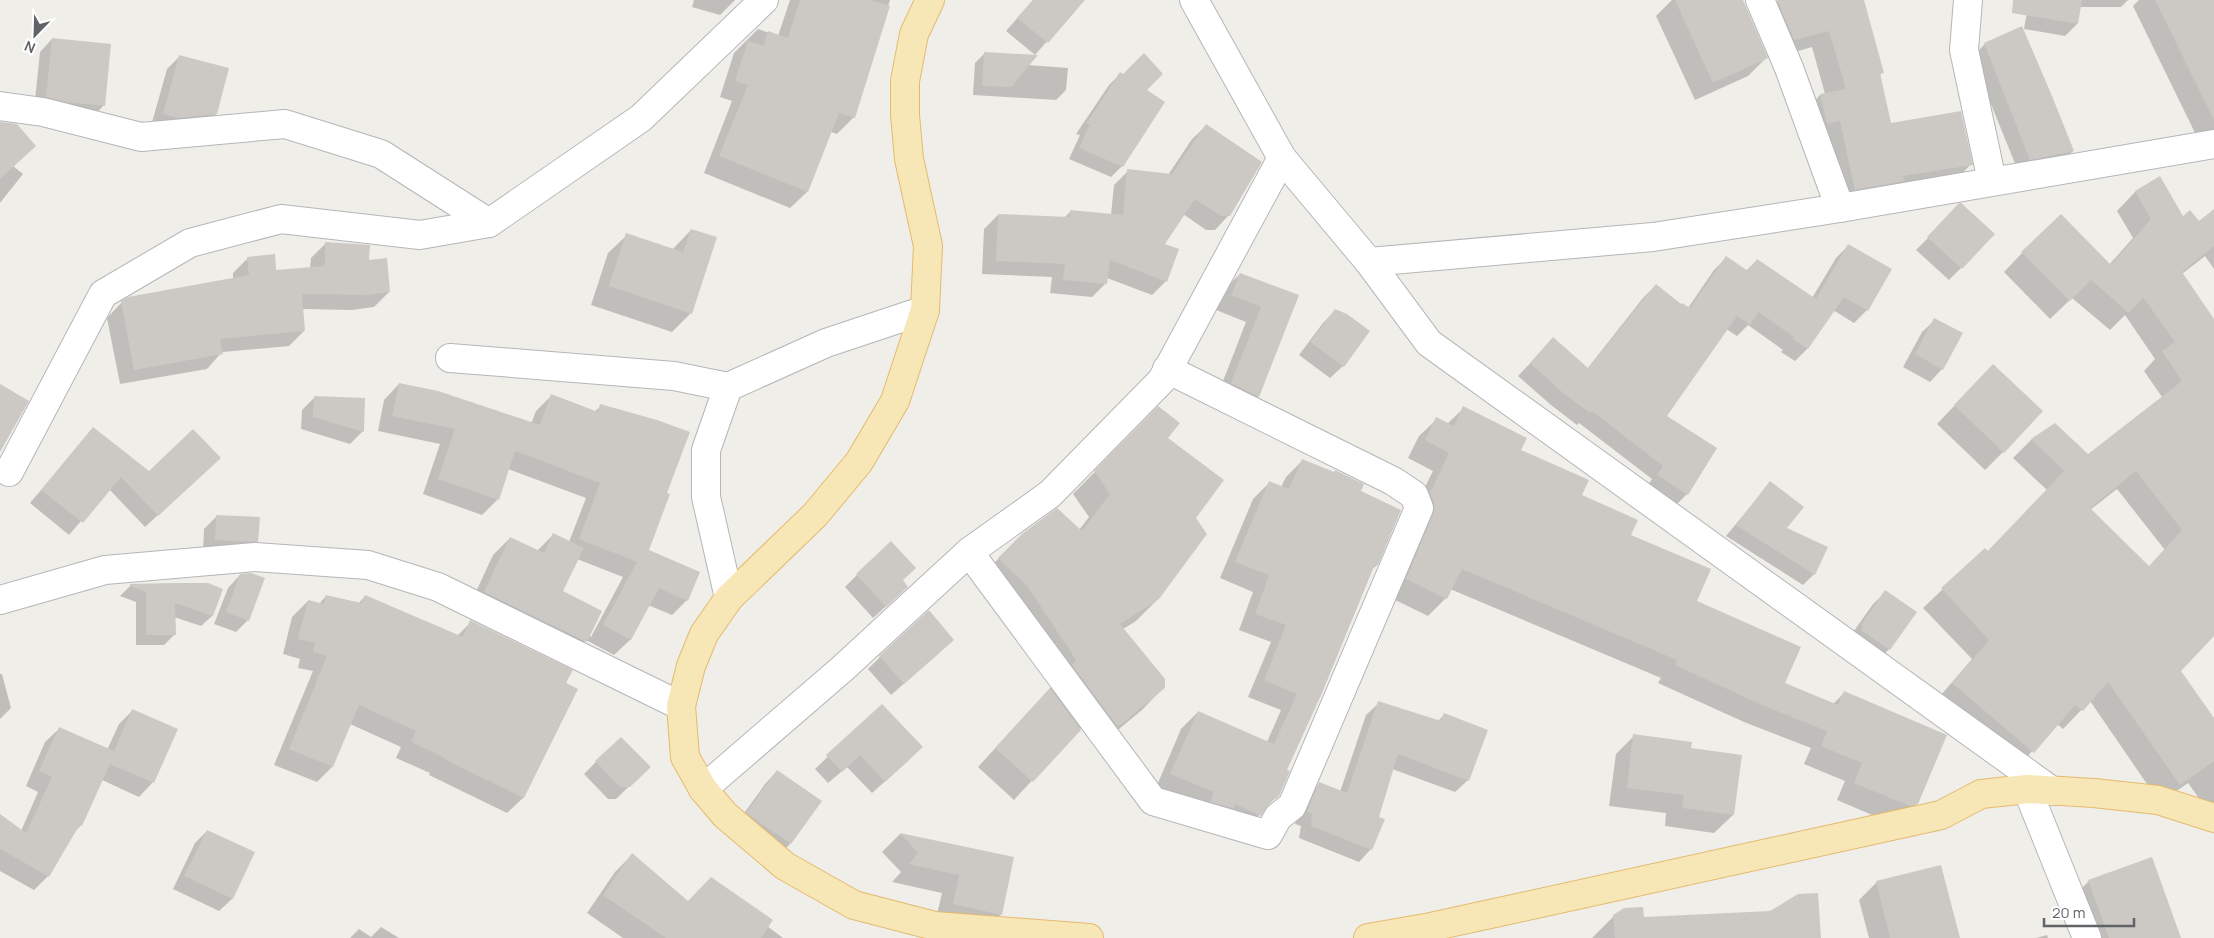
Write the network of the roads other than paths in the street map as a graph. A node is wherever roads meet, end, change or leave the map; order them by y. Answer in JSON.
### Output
{"nodes":[{"id":1,"x":764,"y":0,"type":"edge"},
{"id":2,"x":930,"y":0,"type":"edge"},
{"id":3,"x":1194,"y":0,"type":"edge"},
{"id":4,"x":1760,"y":0,"type":"edge"},
{"id":5,"x":1968,"y":0,"type":"edge"},
{"id":6,"x":0,"y":106,"type":"edge"},
{"id":7,"x":2214,"y":144,"type":"edge"},
{"id":8,"x":1282,"y":158,"type":"junction"},
{"id":9,"x":1992,"y":181,"type":"junction"},
{"id":10,"x":1840,"y":208,"type":"junction"},
{"id":11,"x":489,"y":223,"type":"junction"},
{"id":12,"x":1369,"y":262,"type":"junction"},
{"id":13,"x":925,"y":310,"type":"junction"},
{"id":14,"x":450,"y":358,"type":"dead end"},
{"id":15,"x":1167,"y":369,"type":"junction"},
{"id":16,"x":728,"y":387,"type":"junction"},
{"id":17,"x":9,"y":472,"type":"dead end"},
{"id":18,"x":969,"y":552,"type":"junction"},
{"id":19,"x":729,"y":598,"type":"junction"},
{"id":20,"x":0,"y":600,"type":"edge"},
{"id":21,"x":681,"y":706,"type":"junction"},
{"id":22,"x":703,"y":789,"type":"junction"},
{"id":23,"x":2040,"y":790,"type":"junction"},
{"id":24,"x":2214,"y":818,"type":"edge"},
{"id":25,"x":933,"y":932,"type":"edge"},
{"id":26,"x":1089,"y":938,"type":"edge"},
{"id":27,"x":1368,"y":938,"type":"edge"},
{"id":28,"x":2087,"y":938,"type":"edge"}],
"edges":[{"from":1,"to":11,"type":"street"},
{"from":2,"to":13,"type":"main road"},
{"from":3,"to":8,"type":"street"},
{"from":4,"to":10,"type":"street"},
{"from":5,"to":9,"type":"street"},
{"from":6,"to":11,"type":"street"},
{"from":7,"to":9,"type":"street"},
{"from":8,"to":12,"type":"street"},
{"from":8,"to":15,"type":"street"},
{"from":9,"to":10,"type":"street"},
{"from":10,"to":12,"type":"street"},
{"from":11,"to":17,"type":"street"},
{"from":12,"to":23,"type":"street"},
{"from":13,"to":16,"type":"street"},
{"from":13,"to":19,"type":"main road"},
{"from":14,"to":16,"type":"street"},
{"from":15,"to":18,"type":"street"},
{"from":15,"to":18,"type":"street"},
{"from":16,"to":19,"type":"street"},
{"from":18,"to":22,"type":"street"},
{"from":19,"to":21,"type":"main road"},
{"from":20,"to":21,"type":"street"},
{"from":21,"to":22,"type":"main road"},
{"from":22,"to":25,"type":"main road"},
{"from":23,"to":24,"type":"main road"},
{"from":23,"to":27,"type":"main road"},
{"from":23,"to":28,"type":"street"},
{"from":25,"to":26,"type":"main road"}]}
